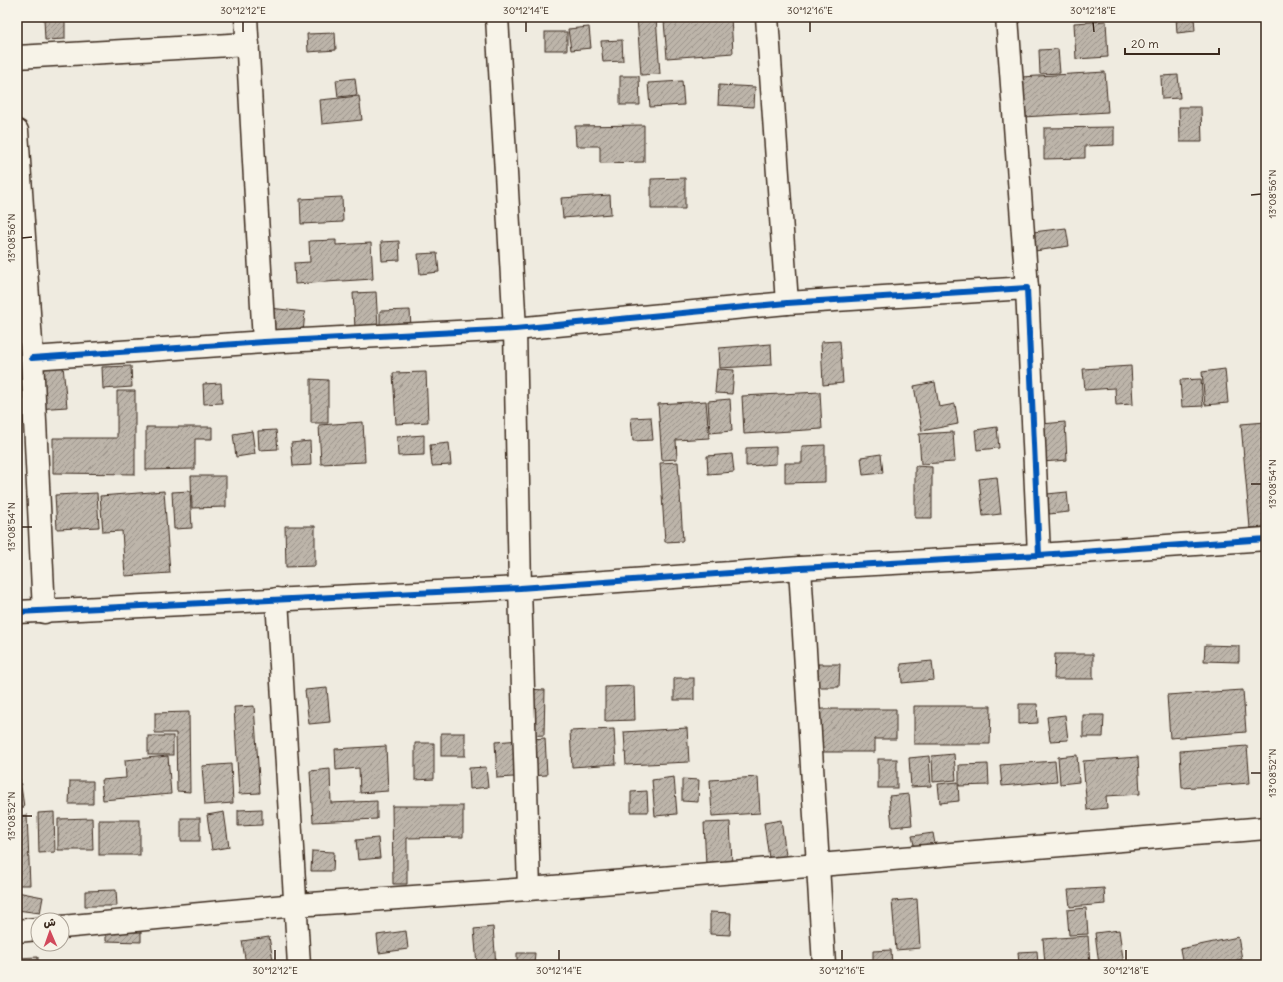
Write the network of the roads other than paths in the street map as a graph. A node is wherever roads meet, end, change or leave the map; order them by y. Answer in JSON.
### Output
{"nodes":[{"id":1,"x":246,"y":17,"type":"edge"},
{"id":2,"x":497,"y":17,"type":"edge"},
{"id":3,"x":767,"y":17,"type":"edge"},
{"id":4,"x":1007,"y":17,"type":"edge"},
{"id":5,"x":248,"y":44,"type":"junction"},
{"id":6,"x":17,"y":57,"type":"edge"},
{"id":7,"x":17,"y":131,"type":"edge"},
{"id":8,"x":1027,"y":288,"type":"junction"},
{"id":9,"x":787,"y":303,"type":"junction"},
{"id":10,"x":515,"y":329,"type":"junction"},
{"id":11,"x":264,"y":342,"type":"junction"},
{"id":12,"x":32,"y":358,"type":"junction"},
{"id":13,"x":1266,"y":539,"type":"edge"},
{"id":14,"x":1039,"y":555,"type":"junction"},
{"id":15,"x":800,"y":568,"type":"junction"},
{"id":16,"x":520,"y":588,"type":"junction"},
{"id":17,"x":277,"y":599,"type":"junction"},
{"id":18,"x":17,"y":612,"type":"edge"},
{"id":19,"x":44,"y":612,"type":"junction"},
{"id":20,"x":1266,"y":828,"type":"edge"},
{"id":21,"x":818,"y":865,"type":"junction"},
{"id":22,"x":529,"y":889,"type":"junction"},
{"id":23,"x":296,"y":904,"type":"junction"},
{"id":24,"x":70,"y":926,"type":"edge"},
{"id":25,"x":30,"y":930,"type":"edge"},
{"id":26,"x":17,"y":931,"type":"edge"},
{"id":27,"x":299,"y":965,"type":"edge"},
{"id":28,"x":824,"y":965,"type":"edge"}],
"edges":[{"from":1,"to":5,"type":"street"},
{"from":2,"to":10,"type":"street"},
{"from":3,"to":9,"type":"street"},
{"from":4,"to":8,"type":"street"},
{"from":5,"to":6,"type":"street"},
{"from":5,"to":11,"type":"street"},
{"from":7,"to":12,"type":"street"},
{"from":8,"to":9,"type":"street"},
{"from":8,"to":14,"type":"street"},
{"from":9,"to":10,"type":"street"},
{"from":10,"to":11,"type":"street"},
{"from":10,"to":16,"type":"street"},
{"from":11,"to":12,"type":"street"},
{"from":12,"to":19,"type":"street"},
{"from":13,"to":14,"type":"street"},
{"from":14,"to":15,"type":"street"},
{"from":15,"to":16,"type":"street"},
{"from":15,"to":21,"type":"street"},
{"from":16,"to":17,"type":"street"},
{"from":16,"to":22,"type":"street"},
{"from":17,"to":19,"type":"street"},
{"from":17,"to":23,"type":"street"},
{"from":18,"to":19,"type":"street"},
{"from":20,"to":21,"type":"street"},
{"from":21,"to":22,"type":"street"},
{"from":21,"to":28,"type":"street"},
{"from":22,"to":23,"type":"street"},
{"from":23,"to":24,"type":"street"},
{"from":23,"to":27,"type":"street"},
{"from":25,"to":26,"type":"street"}]}
